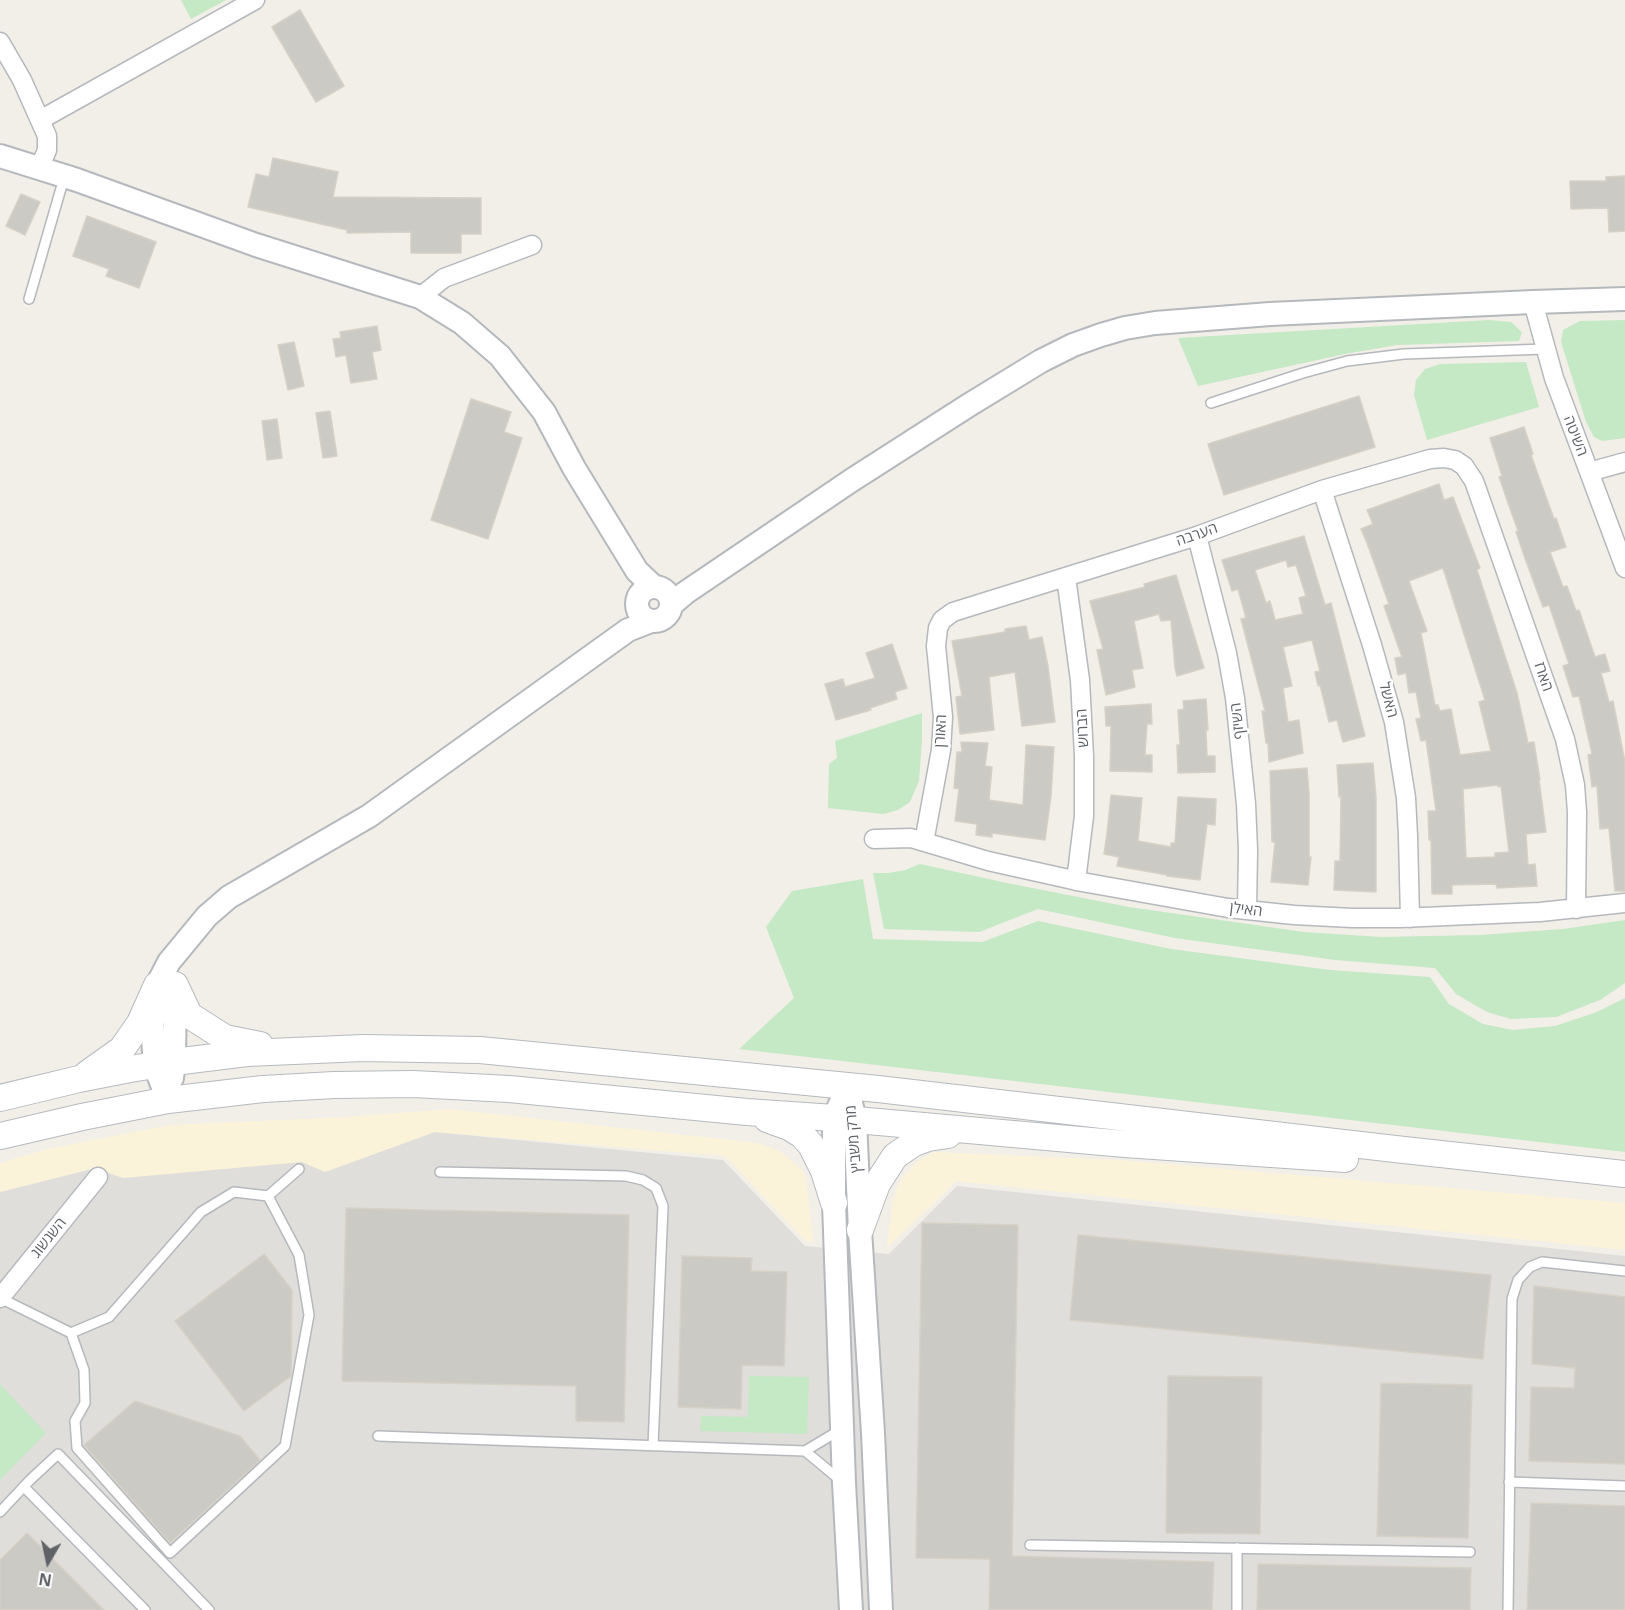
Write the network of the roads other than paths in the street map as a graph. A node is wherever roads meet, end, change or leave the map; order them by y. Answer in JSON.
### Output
{"nodes":[{"id":1,"x":255,"y":0,"type":"edge"},
{"id":2,"x":0,"y":42,"type":"edge"},
{"id":3,"x":40,"y":120,"type":"junction"},
{"id":4,"x":0,"y":156,"type":"edge"},
{"id":5,"x":40,"y":167,"type":"junction"},
{"id":6,"x":64,"y":175,"type":"junction"},
{"id":7,"x":532,"y":245,"type":"dead end"},
{"id":8,"x":420,"y":297,"type":"junction"},
{"id":9,"x":29,"y":299,"type":"dead end"},
{"id":10,"x":1625,"y":299,"type":"edge"},
{"id":11,"x":1533,"y":302,"type":"junction"},
{"id":12,"x":1545,"y":349,"type":"junction"},
{"id":13,"x":1211,"y":403,"type":"dead end"},
{"id":14,"x":1455,"y":460,"type":"joint"},
{"id":15,"x":1625,"y":462,"type":"edge"},
{"id":16,"x":1589,"y":472,"type":"junction"},
{"id":17,"x":1322,"y":490,"type":"junction"},
{"id":18,"x":1197,"y":536,"type":"junction"},
{"id":19,"x":1625,"y":568,"type":"edge"},
{"id":20,"x":1066,"y":577,"type":"junction"},
{"id":21,"x":654,"y":604,"type":"junction"},
{"id":22,"x":942,"y":620,"type":"joint"},
{"id":23,"x":874,"y":839,"type":"dead end"},
{"id":24,"x":924,"y":842,"type":"junction"},
{"id":25,"x":1076,"y":881,"type":"junction"},
{"id":26,"x":1625,"y":903,"type":"edge"},
{"id":27,"x":1576,"y":909,"type":"junction"},
{"id":28,"x":1247,"y":910,"type":"junction"},
{"id":29,"x":1410,"y":918,"type":"junction"},
{"id":30,"x":166,"y":985,"type":"junction"},
{"id":31,"x":284,"y":1050,"type":"junction"},
{"id":32,"x":165,"y":1064,"type":"junction"},
{"id":33,"x":79,"y":1079,"type":"junction"},
{"id":34,"x":848,"y":1086,"type":"junction"},
{"id":35,"x":0,"y":1098,"type":"edge"},
{"id":36,"x":168,"y":1100,"type":"junction"},
{"id":37,"x":747,"y":1112,"type":"junction"},
{"id":38,"x":845,"y":1119,"type":"junction"},
{"id":39,"x":976,"y":1130,"type":"junction"},
{"id":40,"x":0,"y":1136,"type":"edge"},
{"id":41,"x":299,"y":1169,"type":"dead end"},
{"id":42,"x":440,"y":1172,"type":"dead end"},
{"id":43,"x":1625,"y":1174,"type":"edge"},
{"id":44,"x":98,"y":1177,"type":"dead end"},
{"id":45,"x":1625,"y":1179,"type":"edge"},
{"id":46,"x":268,"y":1196,"type":"junction"},
{"id":47,"x":834,"y":1203,"type":"junction"},
{"id":48,"x":860,"y":1230,"type":"junction"},
{"id":49,"x":1625,"y":1271,"type":"edge"},
{"id":50,"x":0,"y":1298,"type":"edge"},
{"id":51,"x":71,"y":1333,"type":"junction"},
{"id":52,"x":842,"y":1429,"type":"junction"},
{"id":53,"x":378,"y":1436,"type":"dead end"},
{"id":54,"x":652,"y":1446,"type":"junction"},
{"id":55,"x":805,"y":1451,"type":"junction"},
{"id":56,"x":1509,"y":1482,"type":"junction"},
{"id":57,"x":844,"y":1483,"type":"junction"},
{"id":58,"x":1625,"y":1486,"type":"edge"},
{"id":59,"x":24,"y":1487,"type":"junction"},
{"id":60,"x":0,"y":1512,"type":"edge"},
{"id":61,"x":1030,"y":1545,"type":"dead end"},
{"id":62,"x":1236,"y":1548,"type":"junction"},
{"id":63,"x":1470,"y":1552,"type":"dead end"},
{"id":64,"x":145,"y":1610,"type":"edge"},
{"id":65,"x":209,"y":1610,"type":"edge"},
{"id":66,"x":851,"y":1610,"type":"edge"},
{"id":67,"x":881,"y":1610,"type":"edge"},
{"id":68,"x":1236,"y":1610,"type":"edge"},
{"id":69,"x":1508,"y":1610,"type":"edge"}],
"edges":[{"from":1,"to":3,"type":"street"},
{"from":2,"to":3,"type":"street"},
{"from":3,"to":5,"type":"street"},
{"from":4,"to":5,"type":"street"},
{"from":5,"to":6,"type":"street"},
{"from":6,"to":8,"type":"street"},
{"from":6,"to":9,"type":"lane"},
{"from":7,"to":8,"type":"street"},
{"from":8,"to":21,"type":"street"},
{"from":10,"to":11,"type":"street"},
{"from":11,"to":12,"type":"street","name":"השיטה"},
{"from":11,"to":21,"type":"street"},
{"from":12,"to":13,"type":"lane"},
{"from":12,"to":16,"type":"street","name":"השיטה"},
{"from":14,"to":17,"type":"street","name":"הערבה"},
{"from":14,"to":27,"type":"street","name":"הארז"},
{"from":15,"to":16,"type":"street"},
{"from":16,"to":19,"type":"street","name":"השיטה"},
{"from":17,"to":18,"type":"street","name":"הערבה"},
{"from":17,"to":29,"type":"street","name":"האשל"},
{"from":18,"to":20,"type":"street","name":"הערבה"},
{"from":18,"to":28,"type":"street","name":"השיזף"},
{"from":20,"to":22,"type":"street","name":"הערבה"},
{"from":20,"to":25,"type":"street","name":"הברוש"},
{"from":21,"to":30,"type":"street"},
{"from":22,"to":24,"type":"street","name":"האורן"},
{"from":23,"to":24,"type":"street","name":"האילן"},
{"from":24,"to":25,"type":"street","name":"האילן"},
{"from":25,"to":28,"type":"street","name":"האילן"},
{"from":26,"to":27,"type":"street","name":"האילן"},
{"from":27,"to":29,"type":"street","name":"האילן"},
{"from":28,"to":29,"type":"street","name":"האילן"},
{"from":30,"to":31,"type":"main road"},
{"from":30,"to":32,"type":"street"},
{"from":30,"to":33,"type":"main road"},
{"from":31,"to":32,"type":"main road"},
{"from":31,"to":34,"type":"main road"},
{"from":32,"to":33,"type":"main road"},
{"from":32,"to":36,"type":"street"},
{"from":33,"to":35,"type":"main road"},
{"from":34,"to":38,"type":"street","name":"מרק משביץ"},
{"from":34,"to":43,"type":"main road"},
{"from":36,"to":37,"type":"main road"},
{"from":36,"to":40,"type":"main road"},
{"from":37,"to":38,"type":"main road"},
{"from":37,"to":47,"type":"main road"},
{"from":38,"to":39,"type":"main road"},
{"from":38,"to":47,"type":"street","name":"מרק משביץ"},
{"from":38,"to":48,"type":"street","name":"מרק משביץ"},
{"from":39,"to":45,"type":"main road"},
{"from":39,"to":48,"type":"main road"},
{"from":41,"to":46,"type":"lane"},
{"from":42,"to":54,"type":"lane"},
{"from":44,"to":50,"type":"street","name":"השגשוג"},
{"from":46,"to":51,"type":"lane"},
{"from":46,"to":51,"type":"lane"},
{"from":47,"to":52,"type":"street","name":"מרק משביץ"},
{"from":48,"to":67,"type":"street","name":"מרק משביץ"},
{"from":49,"to":56,"type":"lane"},
{"from":50,"to":51,"type":"lane"},
{"from":52,"to":55,"type":"lane"},
{"from":52,"to":57,"type":"street","name":"מרק משביץ"},
{"from":53,"to":54,"type":"lane"},
{"from":54,"to":55,"type":"lane"},
{"from":55,"to":57,"type":"lane"},
{"from":56,"to":58,"type":"lane"},
{"from":56,"to":69,"type":"lane"},
{"from":57,"to":66,"type":"street","name":"מרק משביץ"},
{"from":59,"to":60,"type":"lane"},
{"from":59,"to":64,"type":"lane"},
{"from":59,"to":65,"type":"lane"},
{"from":61,"to":62,"type":"lane"},
{"from":62,"to":63,"type":"lane"},
{"from":62,"to":68,"type":"lane"}]}
